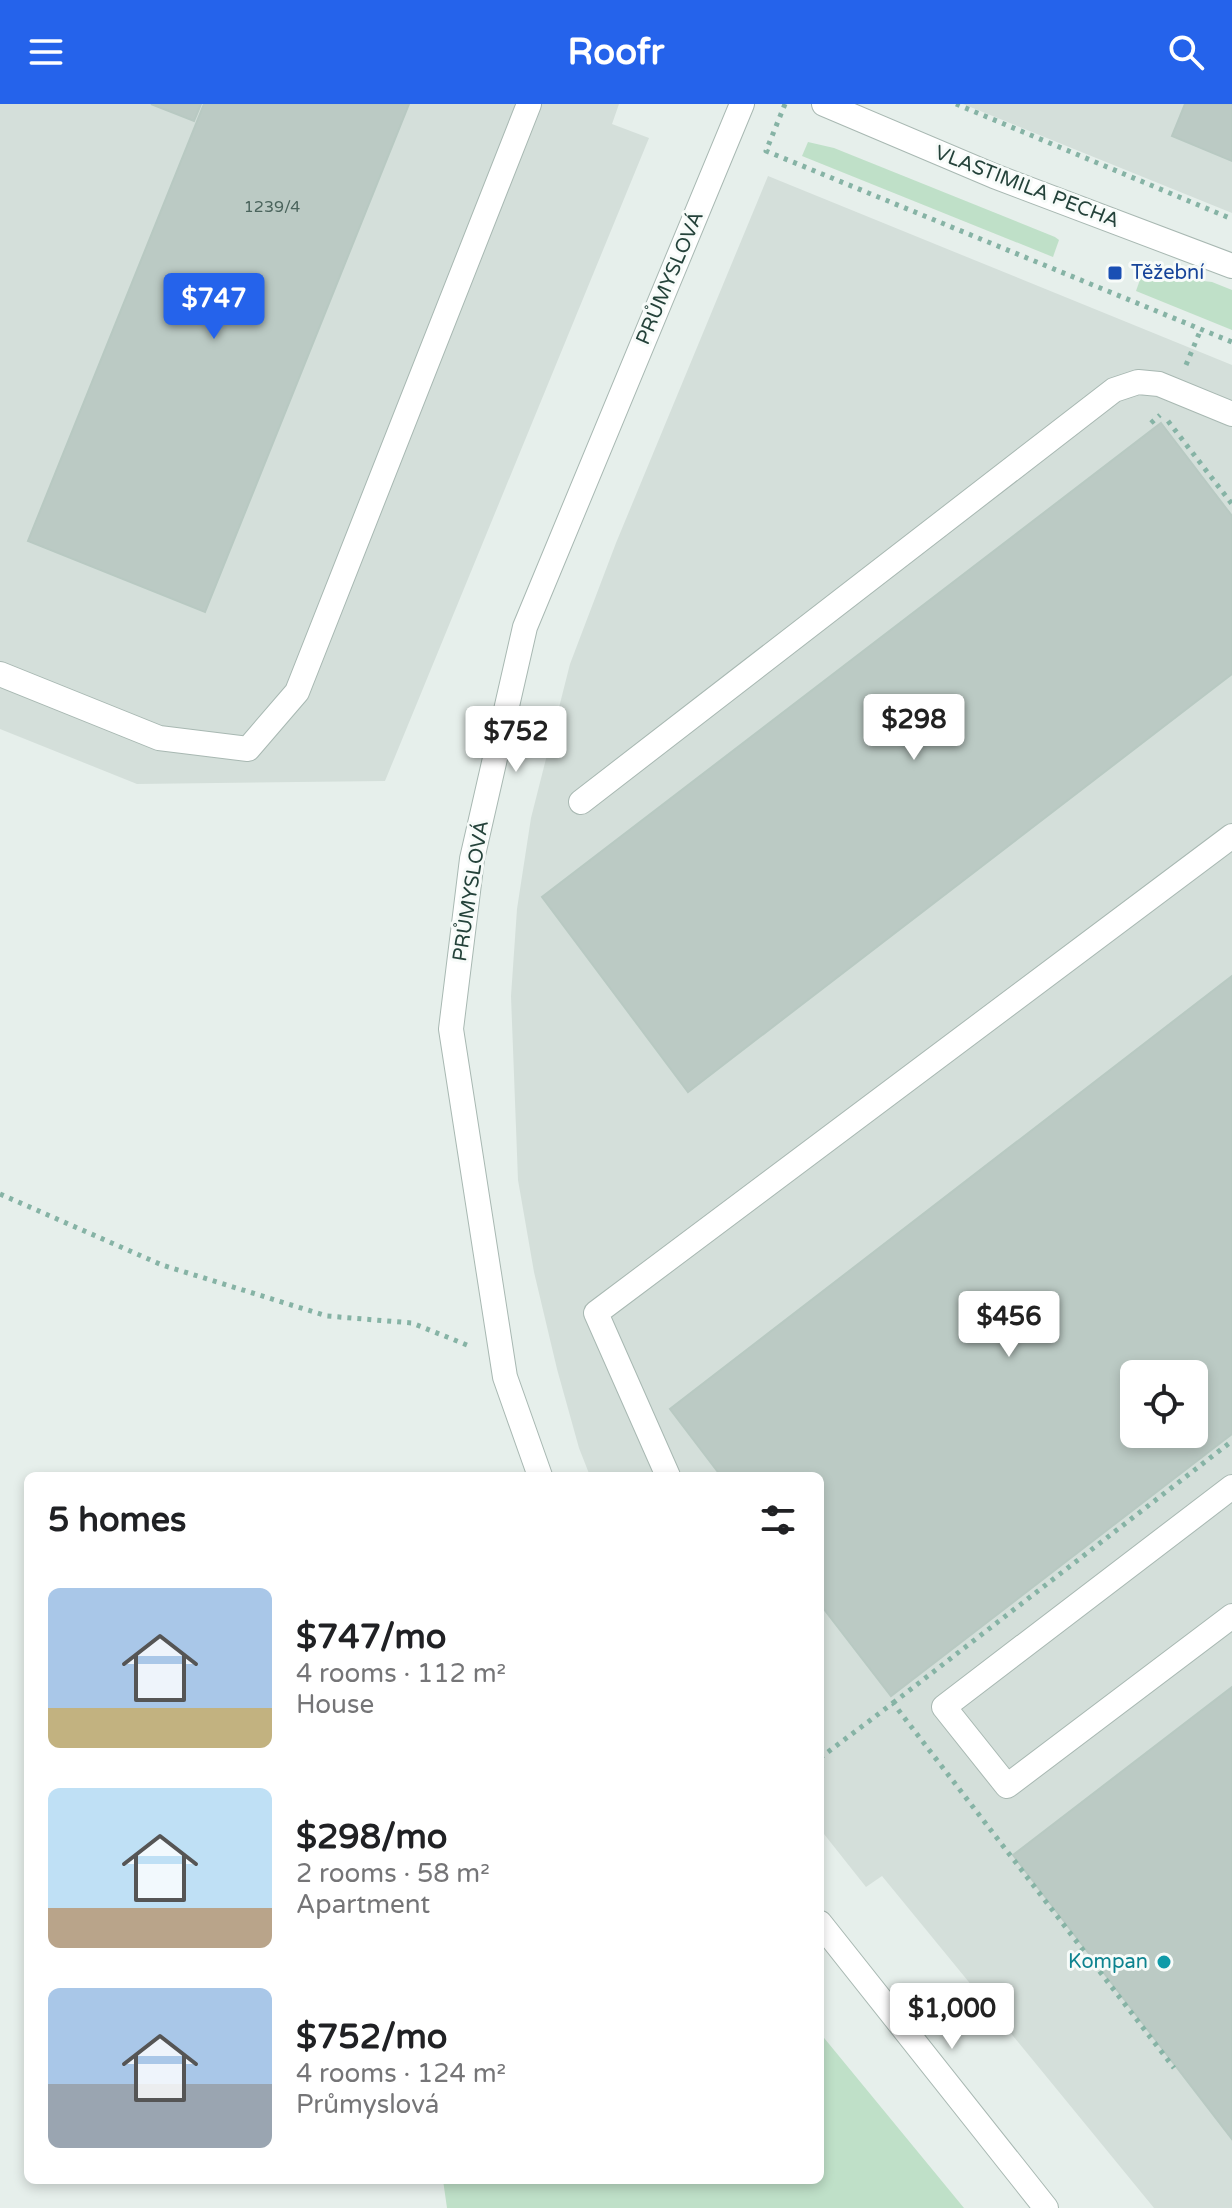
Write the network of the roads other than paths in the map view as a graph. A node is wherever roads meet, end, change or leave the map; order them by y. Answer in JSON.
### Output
{"nodes":[{"id":1,"x":529,"y":104,"type":"edge"},
{"id":2,"x":742,"y":104,"type":"edge"},
{"id":3,"x":824,"y":104,"type":"edge"},
{"id":4,"x":1232,"y":266,"type":"edge"},
{"id":5,"x":1232,"y":414,"type":"edge"},
{"id":6,"x":0,"y":674,"type":"edge"},
{"id":7,"x":581,"y":802,"type":"dead end"},
{"id":8,"x":1232,"y":836,"type":"edge"},
{"id":9,"x":539,"y":1472,"type":"edge"},
{"id":10,"x":666,"y":1472,"type":"edge"},
{"id":11,"x":1232,"y":1487,"type":"edge"},
{"id":12,"x":1232,"y":1616,"type":"edge"},
{"id":13,"x":824,"y":1928,"type":"edge"},
{"id":14,"x":1046,"y":2208,"type":"edge"}],
"edges":[{"from":1,"to":6,"type":"street"},
{"from":2,"to":9,"type":"street","name":"PRŮMYSLOVÁ"},
{"from":3,"to":4,"type":"street","name":"VLASTIMILA PECHA"},
{"from":5,"to":7,"type":"street"},
{"from":8,"to":10,"type":"street"},
{"from":11,"to":12,"type":"street"},
{"from":13,"to":14,"type":"street"}]}
